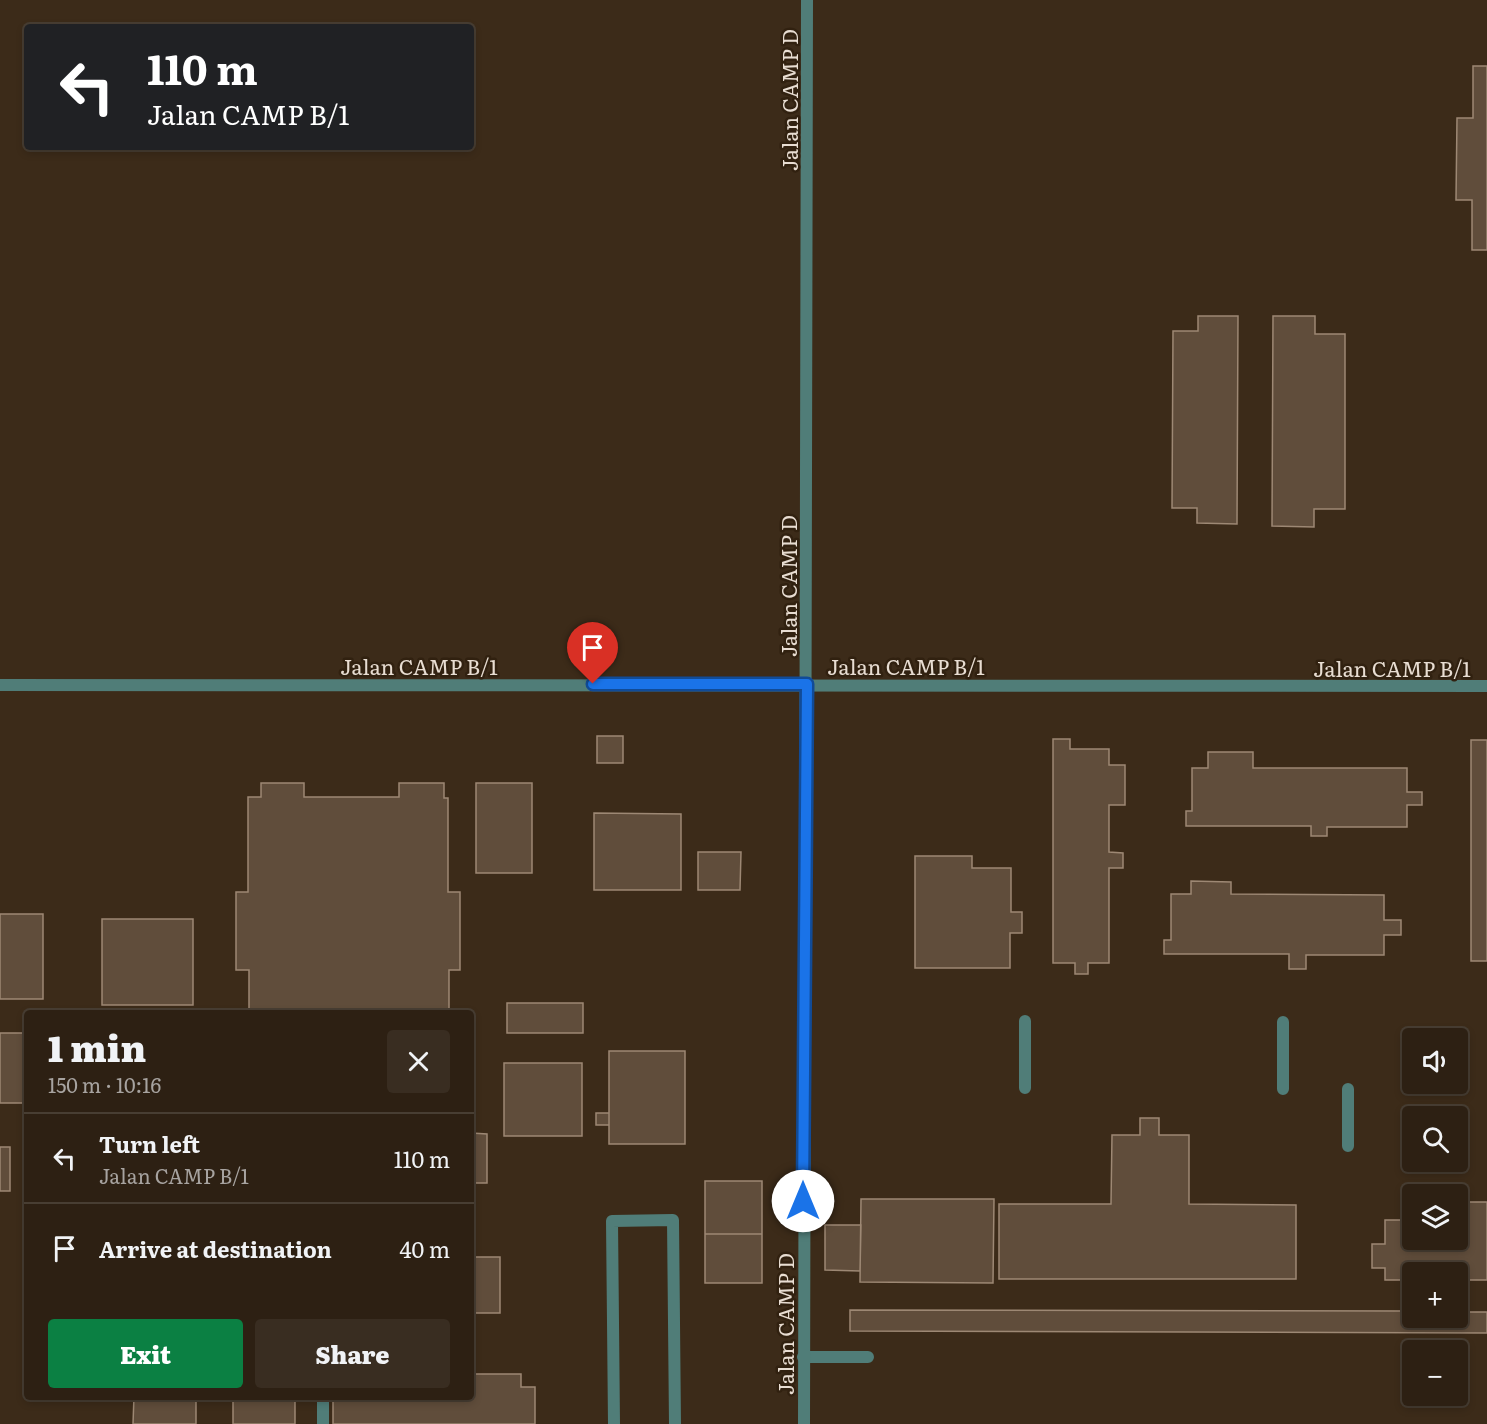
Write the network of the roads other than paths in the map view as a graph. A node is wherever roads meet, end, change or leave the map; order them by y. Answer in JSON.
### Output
{"nodes":[{"id":1,"x":807,"y":0,"type":"edge"},
{"id":2,"x":807,"y":684,"type":"junction"},
{"id":3,"x":0,"y":685,"type":"edge"},
{"id":4,"x":1487,"y":686,"type":"edge"},
{"id":5,"x":1025,"y":1021,"type":"dead end"},
{"id":6,"x":1283,"y":1022,"type":"dead end"},
{"id":7,"x":1025,"y":1088,"type":"dead end"},
{"id":8,"x":1283,"y":1089,"type":"dead end"},
{"id":9,"x":1348,"y":1089,"type":"dead end"},
{"id":10,"x":1348,"y":1146,"type":"dead end"},
{"id":11,"x":803,"y":1357,"type":"junction"},
{"id":12,"x":868,"y":1357,"type":"dead end"},
{"id":13,"x":323,"y":1400,"type":"edge"},
{"id":14,"x":323,"y":1424,"type":"edge"},
{"id":15,"x":614,"y":1424,"type":"edge"},
{"id":16,"x":675,"y":1424,"type":"edge"},
{"id":17,"x":804,"y":1424,"type":"edge"}],
"edges":[{"from":1,"to":2,"type":"street","name":"Jalan CAMP D"},
{"from":2,"to":3,"type":"street","name":"Jalan CAMP B/1"},
{"from":2,"to":4,"type":"street","name":"Jalan CAMP B/1"},
{"from":2,"to":11,"type":"street","name":"Jalan CAMP D"},
{"from":5,"to":7,"type":"street"},
{"from":6,"to":8,"type":"street"},
{"from":9,"to":10,"type":"street"},
{"from":11,"to":12,"type":"street"},
{"from":11,"to":17,"type":"street","name":"Jalan CAMP D"},
{"from":13,"to":14,"type":"street"},
{"from":15,"to":16,"type":"street"}]}
